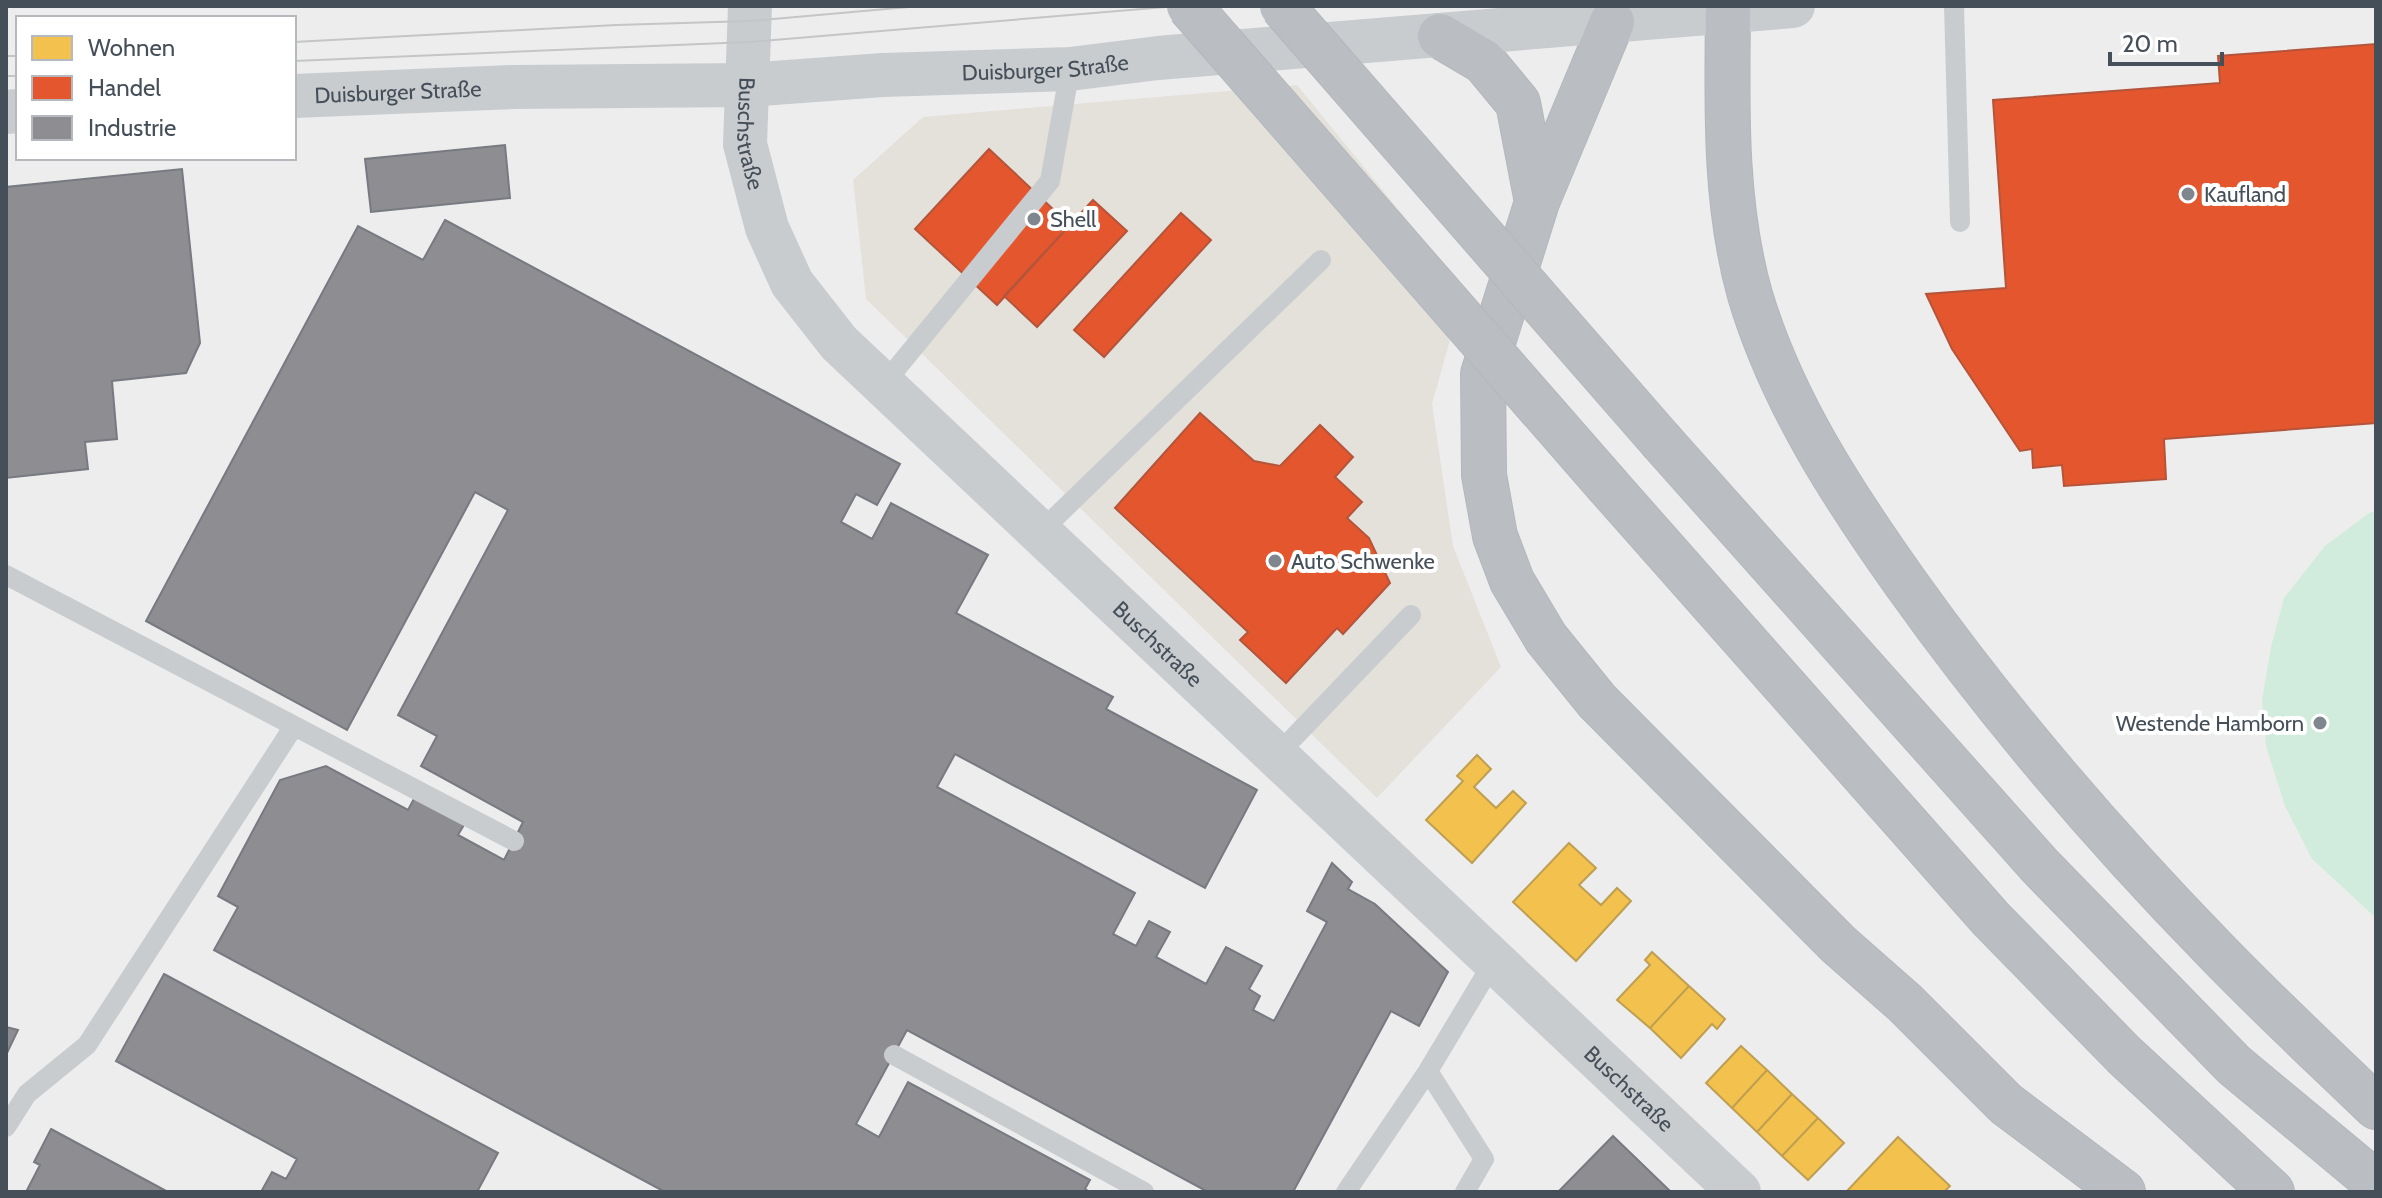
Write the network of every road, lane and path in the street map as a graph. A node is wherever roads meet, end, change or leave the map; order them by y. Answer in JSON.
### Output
{"nodes":[{"id":1,"x":750,"y":6,"type":"edge"},
{"id":2,"x":1189,"y":6,"type":"edge"},
{"id":3,"x":1282,"y":6,"type":"edge"},
{"id":4,"x":1793,"y":6,"type":"edge"},
{"id":5,"x":1954,"y":6,"type":"edge"},
{"id":6,"x":1728,"y":11,"type":"junction"},
{"id":7,"x":1612,"y":22,"type":"junction"},
{"id":8,"x":1440,"y":36,"type":"junction"},
{"id":9,"x":1070,"y":69,"type":"junction"},
{"id":10,"x":747,"y":85,"type":"junction"},
{"id":11,"x":296,"y":96,"type":"edge"},
{"id":12,"x":1537,"y":202,"type":"junction"},
{"id":13,"x":1960,"y":222,"type":"dead end"},
{"id":14,"x":1321,"y":260,"type":"dead end"},
{"id":15,"x":883,"y":385,"type":"junction"},
{"id":16,"x":1039,"y":533,"type":"junction"},
{"id":17,"x":6,"y":575,"type":"edge"},
{"id":18,"x":1411,"y":615,"type":"dead end"},
{"id":19,"x":294,"y":726,"type":"junction"},
{"id":20,"x":1276,"y":756,"type":"junction"},
{"id":21,"x":514,"y":841,"type":"dead end"},
{"id":22,"x":1494,"y":961,"type":"junction"},
{"id":23,"x":894,"y":1055,"type":"dead end"},
{"id":24,"x":1428,"y":1071,"type":"junction"},
{"id":25,"x":2376,"y":1107,"type":"edge"},
{"id":26,"x":6,"y":1127,"type":"edge"},
{"id":27,"x":2376,"y":1183,"type":"edge"},
{"id":28,"x":1144,"y":1192,"type":"edge"},
{"id":29,"x":1346,"y":1192,"type":"edge"},
{"id":30,"x":1465,"y":1192,"type":"edge"},
{"id":31,"x":1739,"y":1192,"type":"edge"},
{"id":32,"x":2123,"y":1192,"type":"edge"},
{"id":33,"x":2272,"y":1192,"type":"edge"}],
"edges":[{"from":1,"to":10,"type":"street","name":"Buschstraße"},
{"from":2,"to":33,"type":"highway","bridge":true},
{"from":3,"to":27,"type":"highway","bridge":true},
{"from":4,"to":6,"type":"street","name":"Duisburger Straße"},
{"from":5,"to":13,"type":"lane"},
{"from":6,"to":7,"type":"street","name":"Duisburger Straße"},
{"from":6,"to":25,"type":"highway"},
{"from":7,"to":8,"type":"street","name":"Duisburger Straße"},
{"from":7,"to":12,"type":"highway"},
{"from":8,"to":9,"type":"street","name":"Duisburger Straße"},
{"from":8,"to":12,"type":"highway"},
{"from":9,"to":10,"type":"street","name":"Duisburger Straße"},
{"from":9,"to":15,"type":"lane"},
{"from":10,"to":11,"type":"street","name":"Duisburger Straße"},
{"from":10,"to":15,"type":"street","name":"Buschstraße"},
{"from":12,"to":32,"type":"highway"},
{"from":14,"to":16,"type":"lane"},
{"from":15,"to":16,"type":"street","name":"Buschstraße"},
{"from":16,"to":20,"type":"street","name":"Buschstraße"},
{"from":17,"to":19,"type":"lane"},
{"from":18,"to":20,"type":"lane"},
{"from":19,"to":21,"type":"lane"},
{"from":19,"to":26,"type":"lane"},
{"from":20,"to":22,"type":"street","name":"Buschstraße"},
{"from":22,"to":24,"type":"lane"},
{"from":22,"to":31,"type":"street","name":"Buschstraße"},
{"from":23,"to":28,"type":"lane"},
{"from":24,"to":29,"type":"lane"},
{"from":24,"to":30,"type":"lane"}]}
